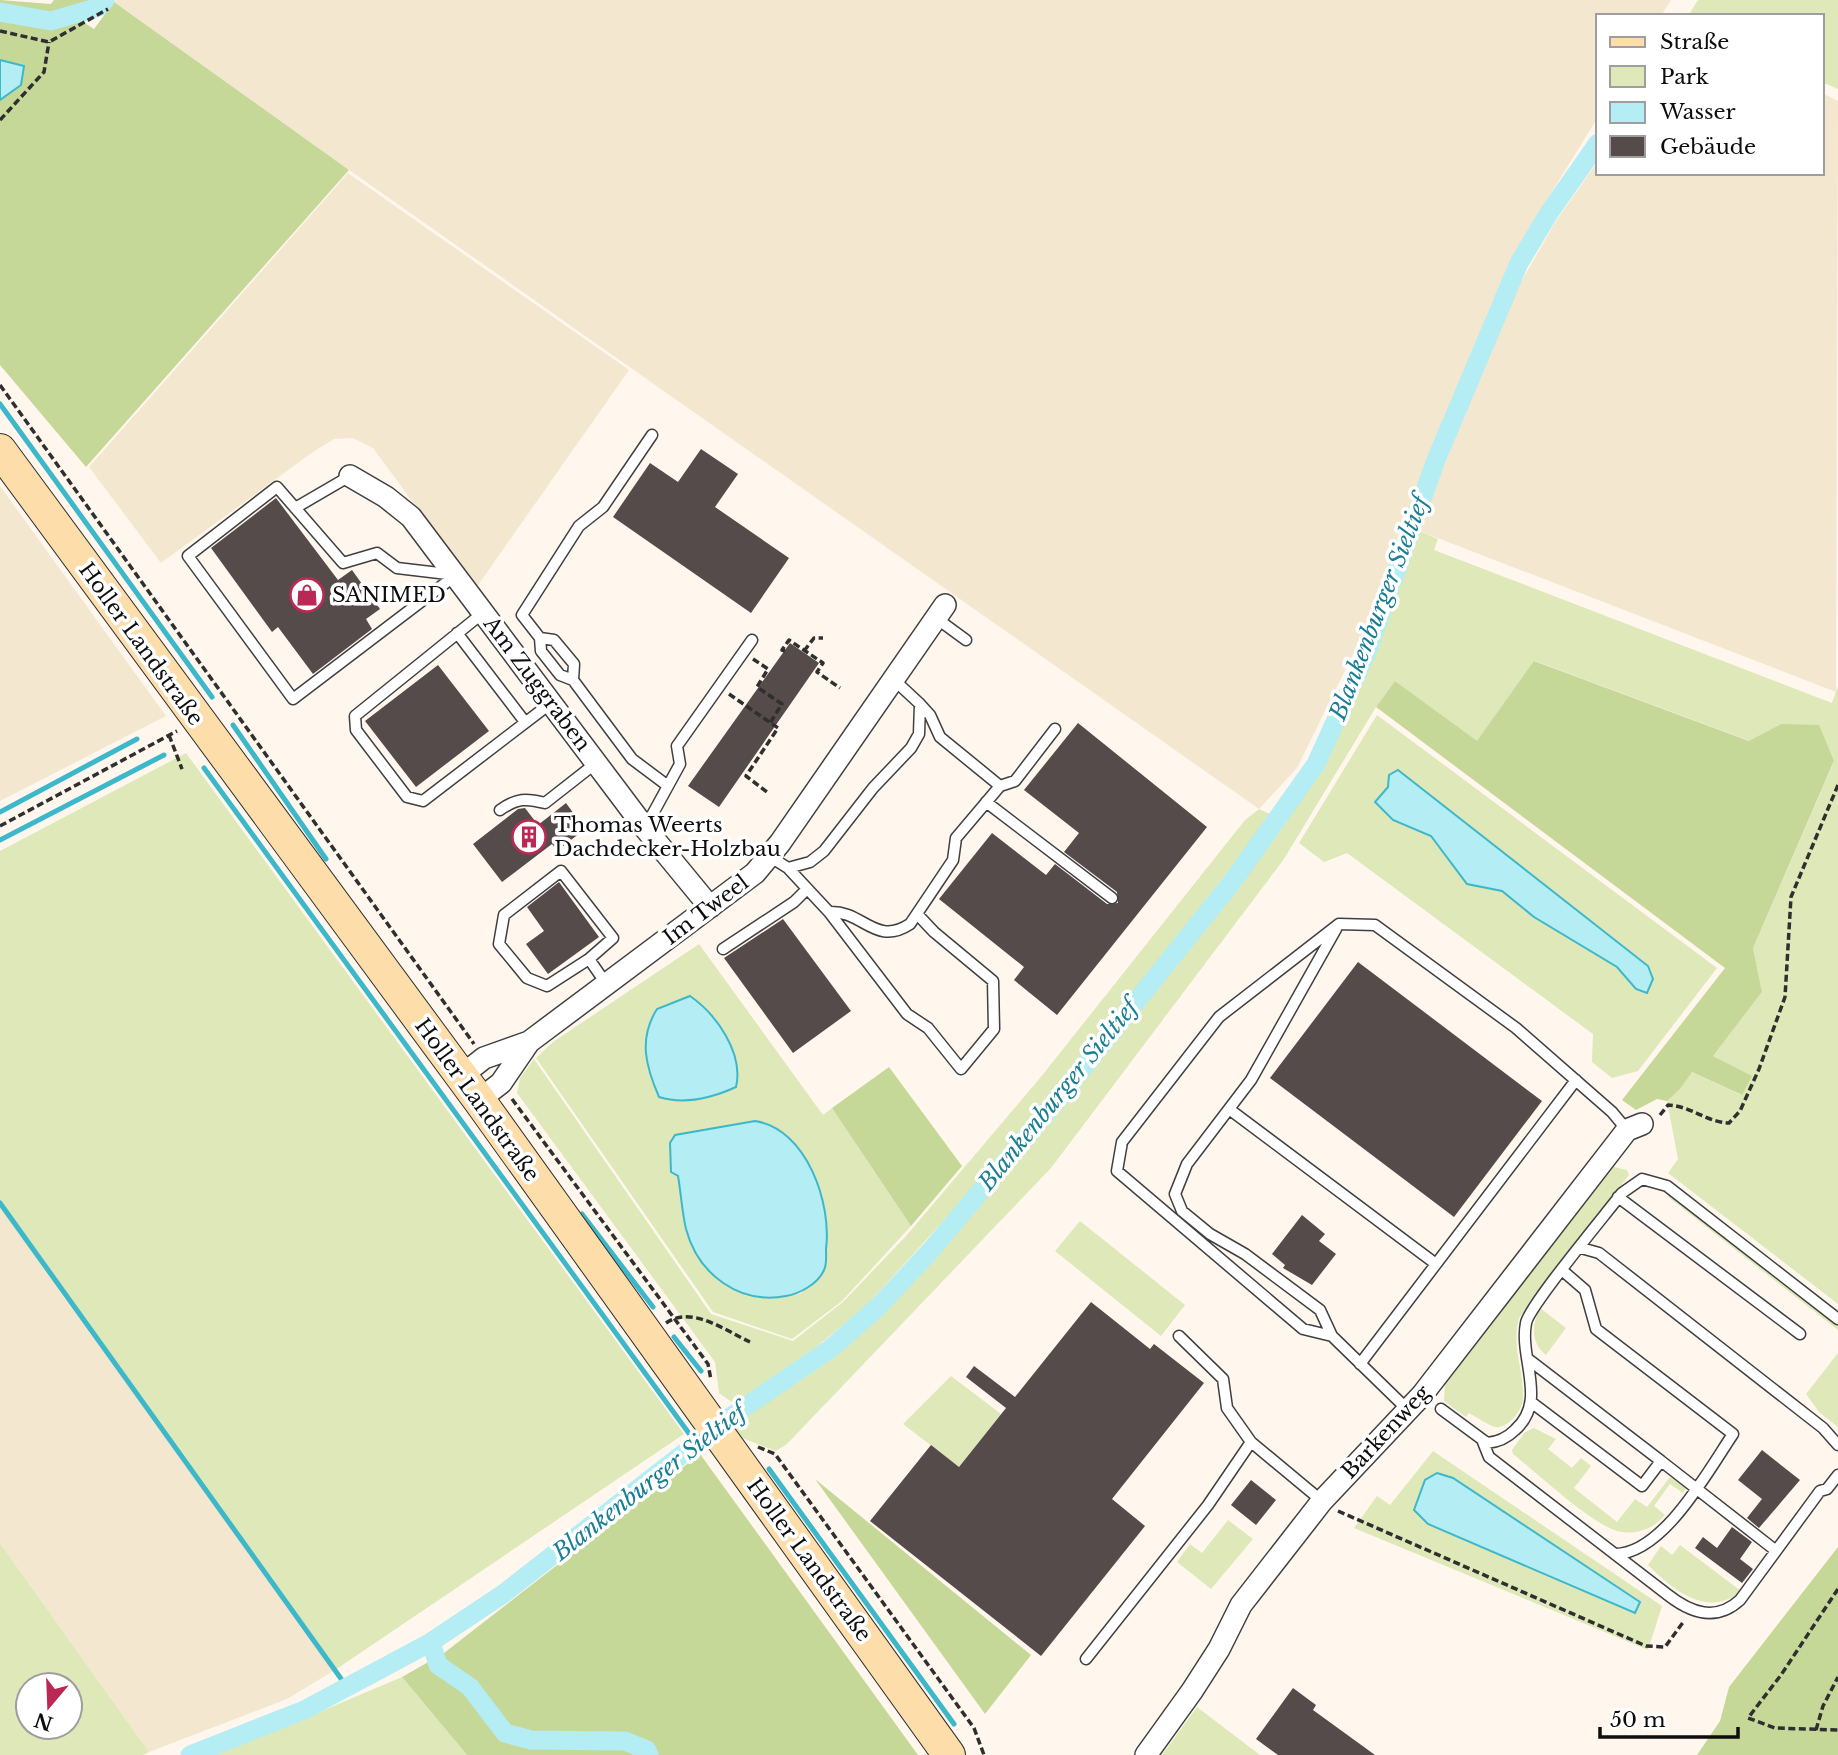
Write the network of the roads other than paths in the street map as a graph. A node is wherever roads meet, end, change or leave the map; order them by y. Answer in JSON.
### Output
{"nodes":[{"id":1,"x":652,"y":435,"type":"dead end"},
{"id":2,"x":0,"y":450,"type":"edge"},
{"id":3,"x":350,"y":476,"type":"joint"},
{"id":4,"x":295,"y":508,"type":"junction"},
{"id":5,"x":456,"y":575,"type":"junction"},
{"id":6,"x":940,"y":611,"type":"joint"},
{"id":7,"x":484,"y":612,"type":"junction"},
{"id":8,"x":457,"y":633,"type":"junction"},
{"id":9,"x":540,"y":638,"type":"junction"},
{"id":10,"x":752,"y":640,"type":"dead end"},
{"id":11,"x":966,"y":640,"type":"dead end"},
{"id":12,"x":892,"y":678,"type":"junction"},
{"id":13,"x":573,"y":680,"type":"junction"},
{"id":14,"x":551,"y":703,"type":"junction"},
{"id":15,"x":920,"y":704,"type":"junction"},
{"id":16,"x":525,"y":722,"type":"junction"},
{"id":17,"x":1055,"y":729,"type":"dead end"},
{"id":18,"x":596,"y":763,"type":"junction"},
{"id":19,"x":668,"y":786,"type":"junction"},
{"id":20,"x":1000,"y":786,"type":"junction"},
{"id":21,"x":986,"y":802,"type":"junction"},
{"id":22,"x":500,"y":810,"type":"dead end"},
{"id":23,"x":645,"y":828,"type":"junction"},
{"id":24,"x":769,"y":856,"type":"junction"},
{"id":25,"x":788,"y":868,"type":"junction"},
{"id":26,"x":807,"y":889,"type":"junction"},
{"id":27,"x":1112,"y":898,"type":"dead end"},
{"id":28,"x":709,"y":907,"type":"junction"},
{"id":29,"x":829,"y":912,"type":"junction"},
{"id":30,"x":918,"y":915,"type":"junction"},
{"id":31,"x":1339,"y":924,"type":"junction"},
{"id":32,"x":723,"y":949,"type":"dead end"},
{"id":33,"x":589,"y":959,"type":"junction"},
{"id":34,"x":607,"y":985,"type":"junction"},
{"id":35,"x":529,"y":1042,"type":"junction"},
{"id":36,"x":481,"y":1080,"type":"junction"},
{"id":37,"x":1576,"y":1080,"type":"junction"},
{"id":38,"x":1229,"y":1109,"type":"junction"},
{"id":39,"x":1634,"y":1127,"type":"joint"},
{"id":40,"x":1618,"y":1197,"type":"junction"},
{"id":41,"x":1581,"y":1248,"type":"junction"},
{"id":42,"x":1436,"y":1264,"type":"junction"},
{"id":43,"x":1563,"y":1271,"type":"junction"},
{"id":44,"x":1838,"y":1319,"type":"edge"},
{"id":45,"x":1800,"y":1334,"type":"dead end"},
{"id":46,"x":1180,"y":1336,"type":"dead end"},
{"id":47,"x":1332,"y":1336,"type":"junction"},
{"id":48,"x":1528,"y":1359,"type":"junction"},
{"id":49,"x":1360,"y":1364,"type":"junction"},
{"id":50,"x":1531,"y":1402,"type":"junction"},
{"id":51,"x":1441,"y":1409,"type":"dead end"},
{"id":52,"x":1409,"y":1411,"type":"junction"},
{"id":53,"x":1251,"y":1442,"type":"junction"},
{"id":54,"x":1483,"y":1442,"type":"junction"},
{"id":55,"x":1838,"y":1445,"type":"edge"},
{"id":56,"x":1661,"y":1461,"type":"junction"},
{"id":57,"x":1838,"y":1475,"type":"edge"},
{"id":58,"x":1696,"y":1488,"type":"junction"},
{"id":59,"x":1322,"y":1501,"type":"junction"},
{"id":60,"x":1775,"y":1550,"type":"junction"},
{"id":61,"x":1615,"y":1554,"type":"junction"},
{"id":62,"x":1086,"y":1659,"type":"dead end"},
{"id":63,"x":949,"y":1755,"type":"edge"},
{"id":64,"x":1146,"y":1755,"type":"edge"}],
"edges":[{"from":1,"to":9,"type":"lane"},
{"from":2,"to":36,"type":"main road","name":"Holler Landstraße"},
{"from":3,"to":4,"type":"lane"},
{"from":3,"to":5,"type":"street","name":"Am Zuggraben"},
{"from":4,"to":5,"type":"lane"},
{"from":4,"to":5,"type":"lane"},
{"from":5,"to":7,"type":"street","name":"Am Zuggraben"},
{"from":6,"to":11,"type":"lane"},
{"from":6,"to":12,"type":"street","name":"Im Tweel"},
{"from":7,"to":8,"type":"lane"},
{"from":7,"to":14,"type":"street","name":"Am Zuggraben"},
{"from":8,"to":16,"type":"lane"},
{"from":8,"to":16,"type":"lane"},
{"from":9,"to":13,"type":"lane"},
{"from":9,"to":13,"type":"lane"},
{"from":10,"to":19,"type":"lane"},
{"from":12,"to":15,"type":"lane"},
{"from":12,"to":24,"type":"street","name":"Im Tweel"},
{"from":13,"to":19,"type":"lane"},
{"from":14,"to":16,"type":"lane"},
{"from":14,"to":18,"type":"street","name":"Am Zuggraben"},
{"from":15,"to":20,"type":"lane"},
{"from":15,"to":25,"type":"lane"},
{"from":17,"to":20,"type":"lane"},
{"from":18,"to":22,"type":"lane"},
{"from":18,"to":23,"type":"street","name":"Am Zuggraben"},
{"from":19,"to":23,"type":"lane"},
{"from":20,"to":21,"type":"lane"},
{"from":21,"to":27,"type":"lane"},
{"from":21,"to":30,"type":"lane"},
{"from":23,"to":28,"type":"street","name":"Am Zuggraben"},
{"from":24,"to":25,"type":"lane"},
{"from":24,"to":28,"type":"street","name":"Im Tweel"},
{"from":25,"to":26,"type":"lane"},
{"from":26,"to":29,"type":"lane"},
{"from":26,"to":32,"type":"lane"},
{"from":28,"to":34,"type":"street","name":"Im Tweel"},
{"from":29,"to":30,"type":"lane"},
{"from":29,"to":30,"type":"lane"},
{"from":31,"to":37,"type":"lane"},
{"from":31,"to":38,"type":"lane"},
{"from":31,"to":47,"type":"lane"},
{"from":33,"to":33,"type":"lane"},
{"from":33,"to":34,"type":"lane"},
{"from":34,"to":35,"type":"street","name":"Im Tweel"},
{"from":35,"to":36,"type":"street","name":"Im Tweel"},
{"from":35,"to":36,"type":"street","name":"Im Tweel"},
{"from":36,"to":63,"type":"main road","name":"Holler Landstraße"},
{"from":37,"to":39,"type":"lane"},
{"from":37,"to":42,"type":"lane"},
{"from":38,"to":42,"type":"lane"},
{"from":38,"to":47,"type":"lane"},
{"from":39,"to":52,"type":"street","name":"Barkenweg"},
{"from":40,"to":41,"type":"lane"},
{"from":40,"to":44,"type":"lane"},
{"from":40,"to":45,"type":"lane"},
{"from":41,"to":43,"type":"lane"},
{"from":41,"to":55,"type":"lane"},
{"from":42,"to":49,"type":"lane"},
{"from":43,"to":48,"type":"lane"},
{"from":43,"to":58,"type":"lane"},
{"from":46,"to":53,"type":"lane"},
{"from":47,"to":49,"type":"lane"},
{"from":48,"to":50,"type":"lane"},
{"from":48,"to":56,"type":"lane"},
{"from":49,"to":52,"type":"lane"},
{"from":50,"to":54,"type":"lane"},
{"from":50,"to":56,"type":"lane"},
{"from":51,"to":54,"type":"lane"},
{"from":52,"to":59,"type":"street","name":"Barkenweg"},
{"from":53,"to":59,"type":"lane"},
{"from":53,"to":62,"type":"lane"},
{"from":54,"to":61,"type":"lane"},
{"from":56,"to":58,"type":"lane"},
{"from":57,"to":60,"type":"lane"},
{"from":58,"to":60,"type":"lane"},
{"from":58,"to":61,"type":"lane"},
{"from":59,"to":64,"type":"street","name":"Barkenweg"},
{"from":60,"to":61,"type":"lane"}]}
